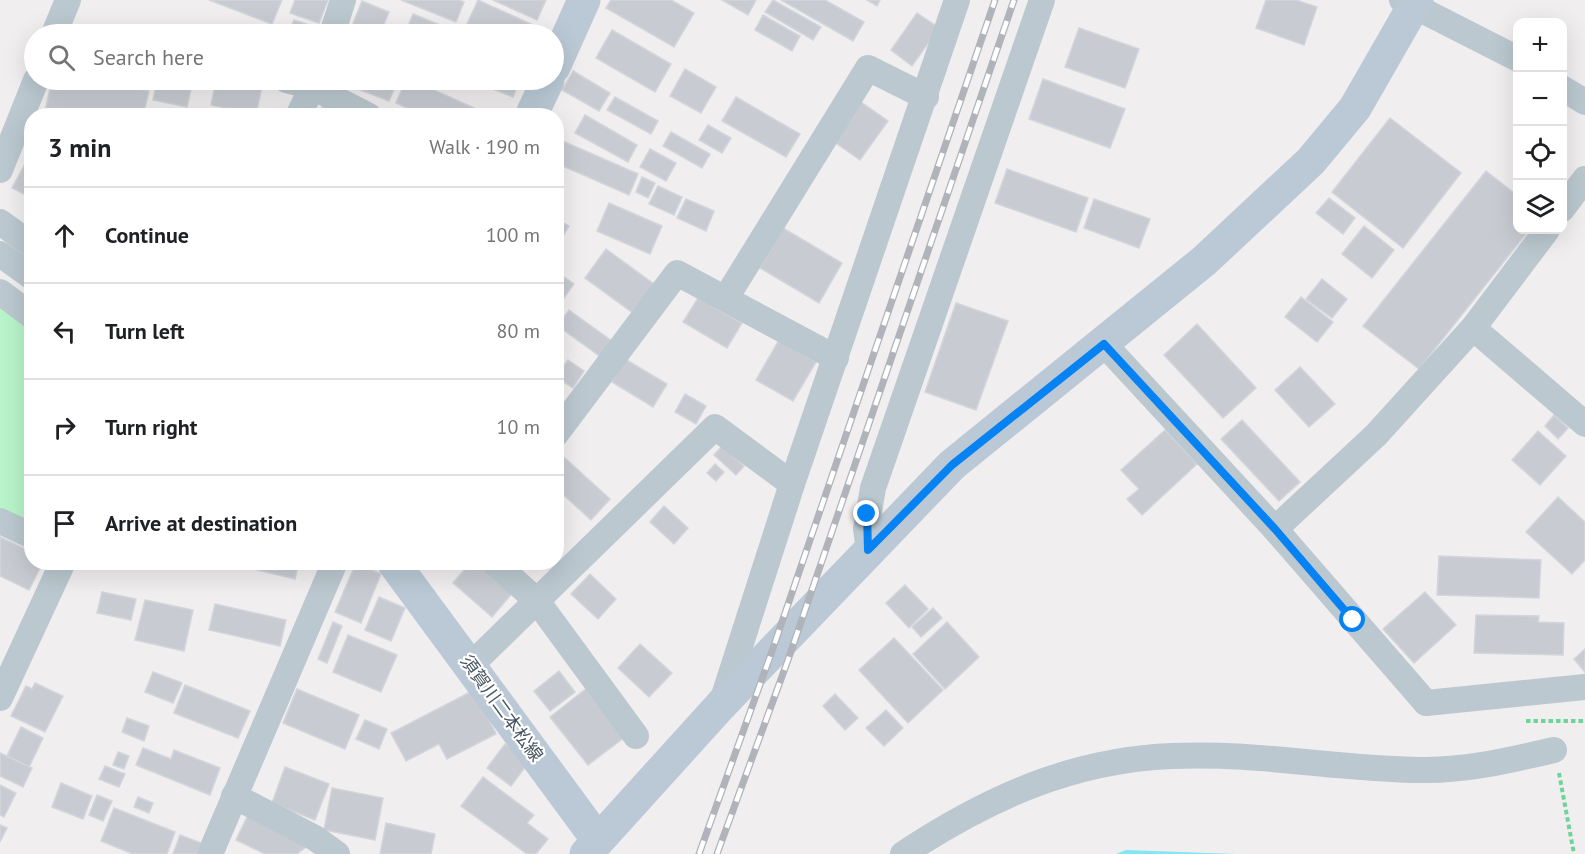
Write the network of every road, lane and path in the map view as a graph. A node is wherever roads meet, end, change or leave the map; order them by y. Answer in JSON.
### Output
{"nodes":[{"id":1,"x":68,"y":0,"type":"edge"},
{"id":2,"x":344,"y":0,"type":"edge"},
{"id":3,"x":584,"y":0,"type":"edge"},
{"id":4,"x":957,"y":0,"type":"edge"},
{"id":5,"x":1042,"y":0,"type":"edge"},
{"id":6,"x":1411,"y":2,"type":"edge"},
{"id":7,"x":64,"y":24,"type":"edge"},
{"id":8,"x":336,"y":24,"type":"edge"},
{"id":9,"x":564,"y":45,"type":"edge"},
{"id":10,"x":1513,"y":56,"type":"edge"},
{"id":11,"x":32,"y":90,"type":"edge"},
{"id":12,"x":311,"y":90,"type":"edge"},
{"id":13,"x":326,"y":90,"type":"edge"},
{"id":14,"x":543,"y":90,"type":"edge"},
{"id":15,"x":1567,"y":90,"type":"edge"},
{"id":16,"x":926,"y":97,"type":"junction"},
{"id":17,"x":1585,"y":102,"type":"edge"},
{"id":18,"x":25,"y":108,"type":"edge"},
{"id":19,"x":302,"y":108,"type":"edge"},
{"id":20,"x":356,"y":108,"type":"edge"},
{"id":21,"x":535,"y":108,"type":"edge"},
{"id":22,"x":24,"y":110,"type":"edge"},
{"id":23,"x":0,"y":170,"type":"edge"},
{"id":24,"x":1585,"y":179,"type":"edge"},
{"id":25,"x":1567,"y":204,"type":"edge"},
{"id":26,"x":0,"y":222,"type":"edge"},
{"id":27,"x":1544,"y":234,"type":"edge"},
{"id":28,"x":24,"y":239,"type":"edge"},
{"id":29,"x":0,"y":254,"type":"edge"},
{"id":30,"x":24,"y":272,"type":"edge"},
{"id":31,"x":0,"y":292,"type":"edge"},
{"id":32,"x":726,"y":298,"type":"junction"},
{"id":33,"x":24,"y":310,"type":"edge"},
{"id":34,"x":1473,"y":328,"type":"junction"},
{"id":35,"x":1104,"y":344,"type":"junction"},
{"id":36,"x":836,"y":358,"type":"junction"},
{"id":37,"x":564,"y":423,"type":"edge"},
{"id":38,"x":1585,"y":424,"type":"edge"},
{"id":39,"x":792,"y":484,"type":"junction"},
{"id":40,"x":0,"y":521,"type":"edge"},
{"id":41,"x":1275,"y":529,"type":"junction"},
{"id":42,"x":24,"y":532,"type":"edge"},
{"id":43,"x":868,"y":550,"type":"junction"},
{"id":44,"x":59,"y":570,"type":"edge"},
{"id":45,"x":332,"y":570,"type":"edge"},
{"id":46,"x":399,"y":570,"type":"edge"},
{"id":47,"x":503,"y":570,"type":"edge"},
{"id":48,"x":537,"y":601,"type":"junction"},
{"id":49,"x":471,"y":665,"type":"junction"},
{"id":50,"x":1585,"y":687,"type":"edge"},
{"id":51,"x":0,"y":698,"type":"edge"},
{"id":52,"x":721,"y":705,"type":"junction"},
{"id":53,"x":636,"y":736,"type":"dead end"},
{"id":54,"x":1556,"y":757,"type":"joint"},
{"id":55,"x":234,"y":796,"type":"junction"},
{"id":56,"x":597,"y":849,"type":"edge"},
{"id":57,"x":210,"y":854,"type":"edge"},
{"id":58,"x":337,"y":854,"type":"edge"},
{"id":59,"x":903,"y":854,"type":"edge"},
{"id":60,"x":1574,"y":854,"type":"edge"}],
"edges":[{"from":1,"to":7,"type":"street"},
{"from":2,"to":8,"type":"street"},
{"from":3,"to":9,"type":"street"},
{"from":4,"to":16,"type":"street"},
{"from":5,"to":43,"type":"street"},
{"from":6,"to":10,"type":"street"},
{"from":6,"to":35,"type":"street"},
{"from":11,"to":18,"type":"street"},
{"from":12,"to":19,"type":"street"},
{"from":13,"to":20,"type":"street"},
{"from":14,"to":21,"type":"street"},
{"from":15,"to":17,"type":"street"},
{"from":16,"to":32,"type":"street"},
{"from":16,"to":36,"type":"street"},
{"from":22,"to":23,"type":"street"},
{"from":24,"to":25,"type":"street"},
{"from":26,"to":28,"type":"street"},
{"from":27,"to":34,"type":"street"},
{"from":29,"to":30,"type":"street"},
{"from":31,"to":33,"type":"street"},
{"from":32,"to":36,"type":"street"},
{"from":32,"to":37,"type":"street"},
{"from":34,"to":38,"type":"street"},
{"from":34,"to":41,"type":"street"},
{"from":35,"to":41,"type":"street"},
{"from":35,"to":43,"type":"street"},
{"from":36,"to":39,"type":"street"},
{"from":39,"to":48,"type":"street"},
{"from":39,"to":52,"type":"street"},
{"from":40,"to":42,"type":"street"},
{"from":41,"to":50,"type":"street"},
{"from":43,"to":52,"type":"street"},
{"from":44,"to":51,"type":"street"},
{"from":45,"to":55,"type":"street"},
{"from":46,"to":49,"type":"street","name":"須賀川二本松線"},
{"from":47,"to":48,"type":"street"},
{"from":48,"to":49,"type":"street"},
{"from":48,"to":53,"type":"street"},
{"from":49,"to":56,"type":"street","name":"須賀川二本松線"},
{"from":52,"to":56,"type":"street"},
{"from":54,"to":59,"type":"street"},
{"from":54,"to":60,"type":"path"},
{"from":55,"to":57,"type":"street"},
{"from":55,"to":58,"type":"street"}]}
